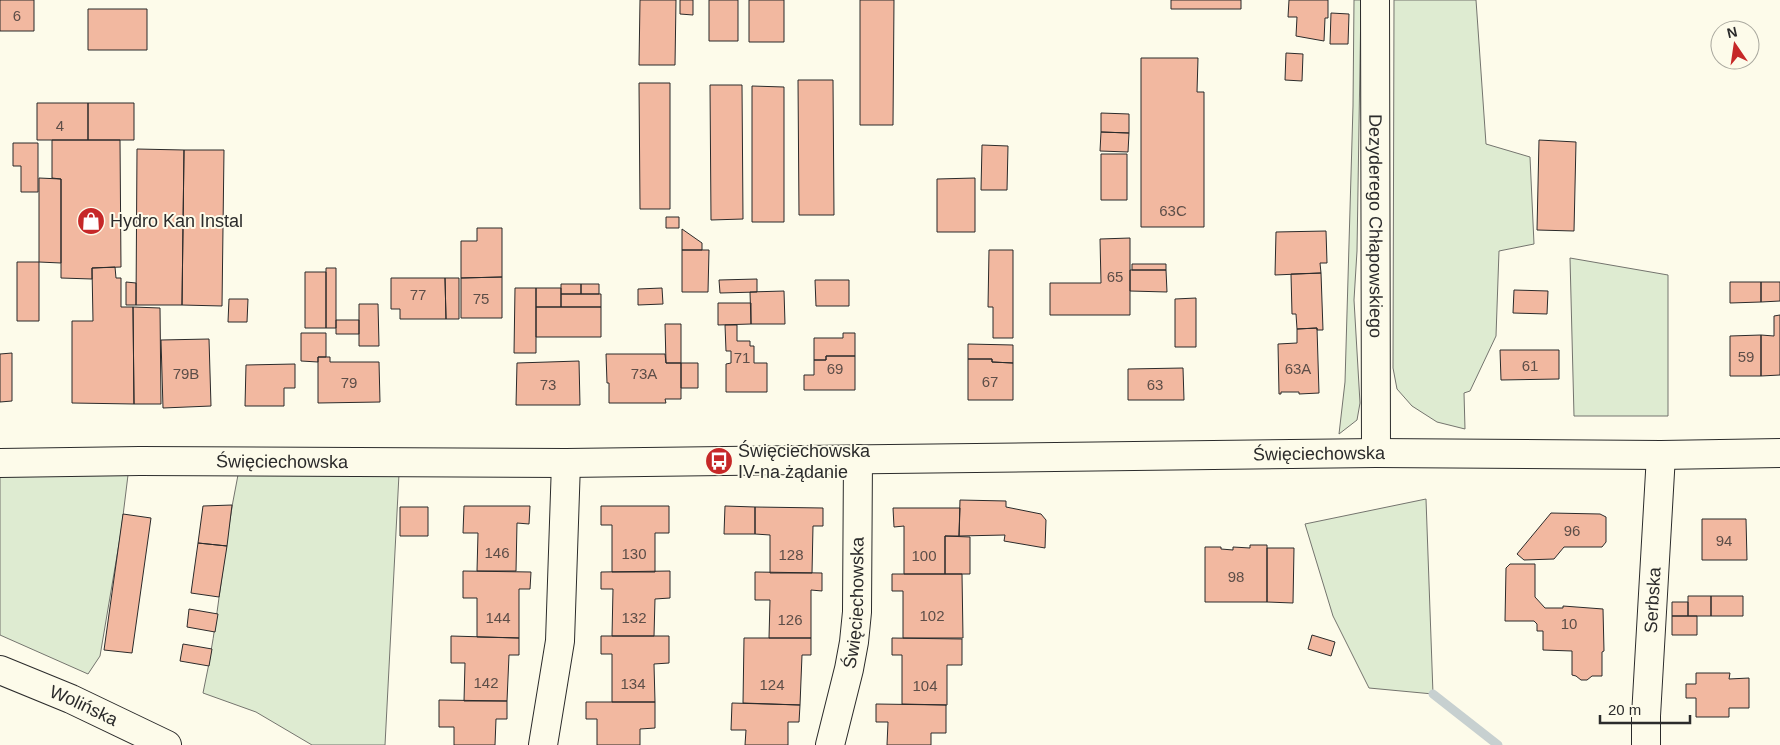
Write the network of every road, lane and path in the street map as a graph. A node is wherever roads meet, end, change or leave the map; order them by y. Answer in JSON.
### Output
{"nodes":[{"id":1,"x":1376,"y":0,"type":"edge"},
{"id":2,"x":1376,"y":453,"type":"junction"},
{"id":3,"x":1780,"y":453,"type":"edge"},
{"id":4,"x":1660,"y":455,"type":"junction"},
{"id":5,"x":858,"y":459,"type":"junction"},
{"id":6,"x":0,"y":463,"type":"edge"},
{"id":7,"x":566,"y":463,"type":"junction"},
{"id":8,"x":0,"y":670,"type":"edge"},
{"id":9,"x":166,"y":745,"type":"edge"},
{"id":10,"x":543,"y":745,"type":"edge"},
{"id":11,"x":830,"y":745,"type":"edge"},
{"id":12,"x":1646,"y":745,"type":"edge"}],
"edges":[{"from":1,"to":2,"type":"street","name":"Dezyderego Chłapowskiego"},
{"from":2,"to":4,"type":"street","name":"Święciechowska"},
{"from":2,"to":5,"type":"street","name":"Święciechowska"},
{"from":3,"to":4,"type":"street","name":"Święciechowska"},
{"from":4,"to":12,"type":"street","name":"Serbska"},
{"from":5,"to":7,"type":"street","name":"Święciechowska"},
{"from":5,"to":11,"type":"street","name":"Święciechowska"},
{"from":6,"to":7,"type":"street","name":"Święciechowska"},
{"from":7,"to":10,"type":"street"},
{"from":8,"to":9,"type":"street","name":"Wolińska"}]}
